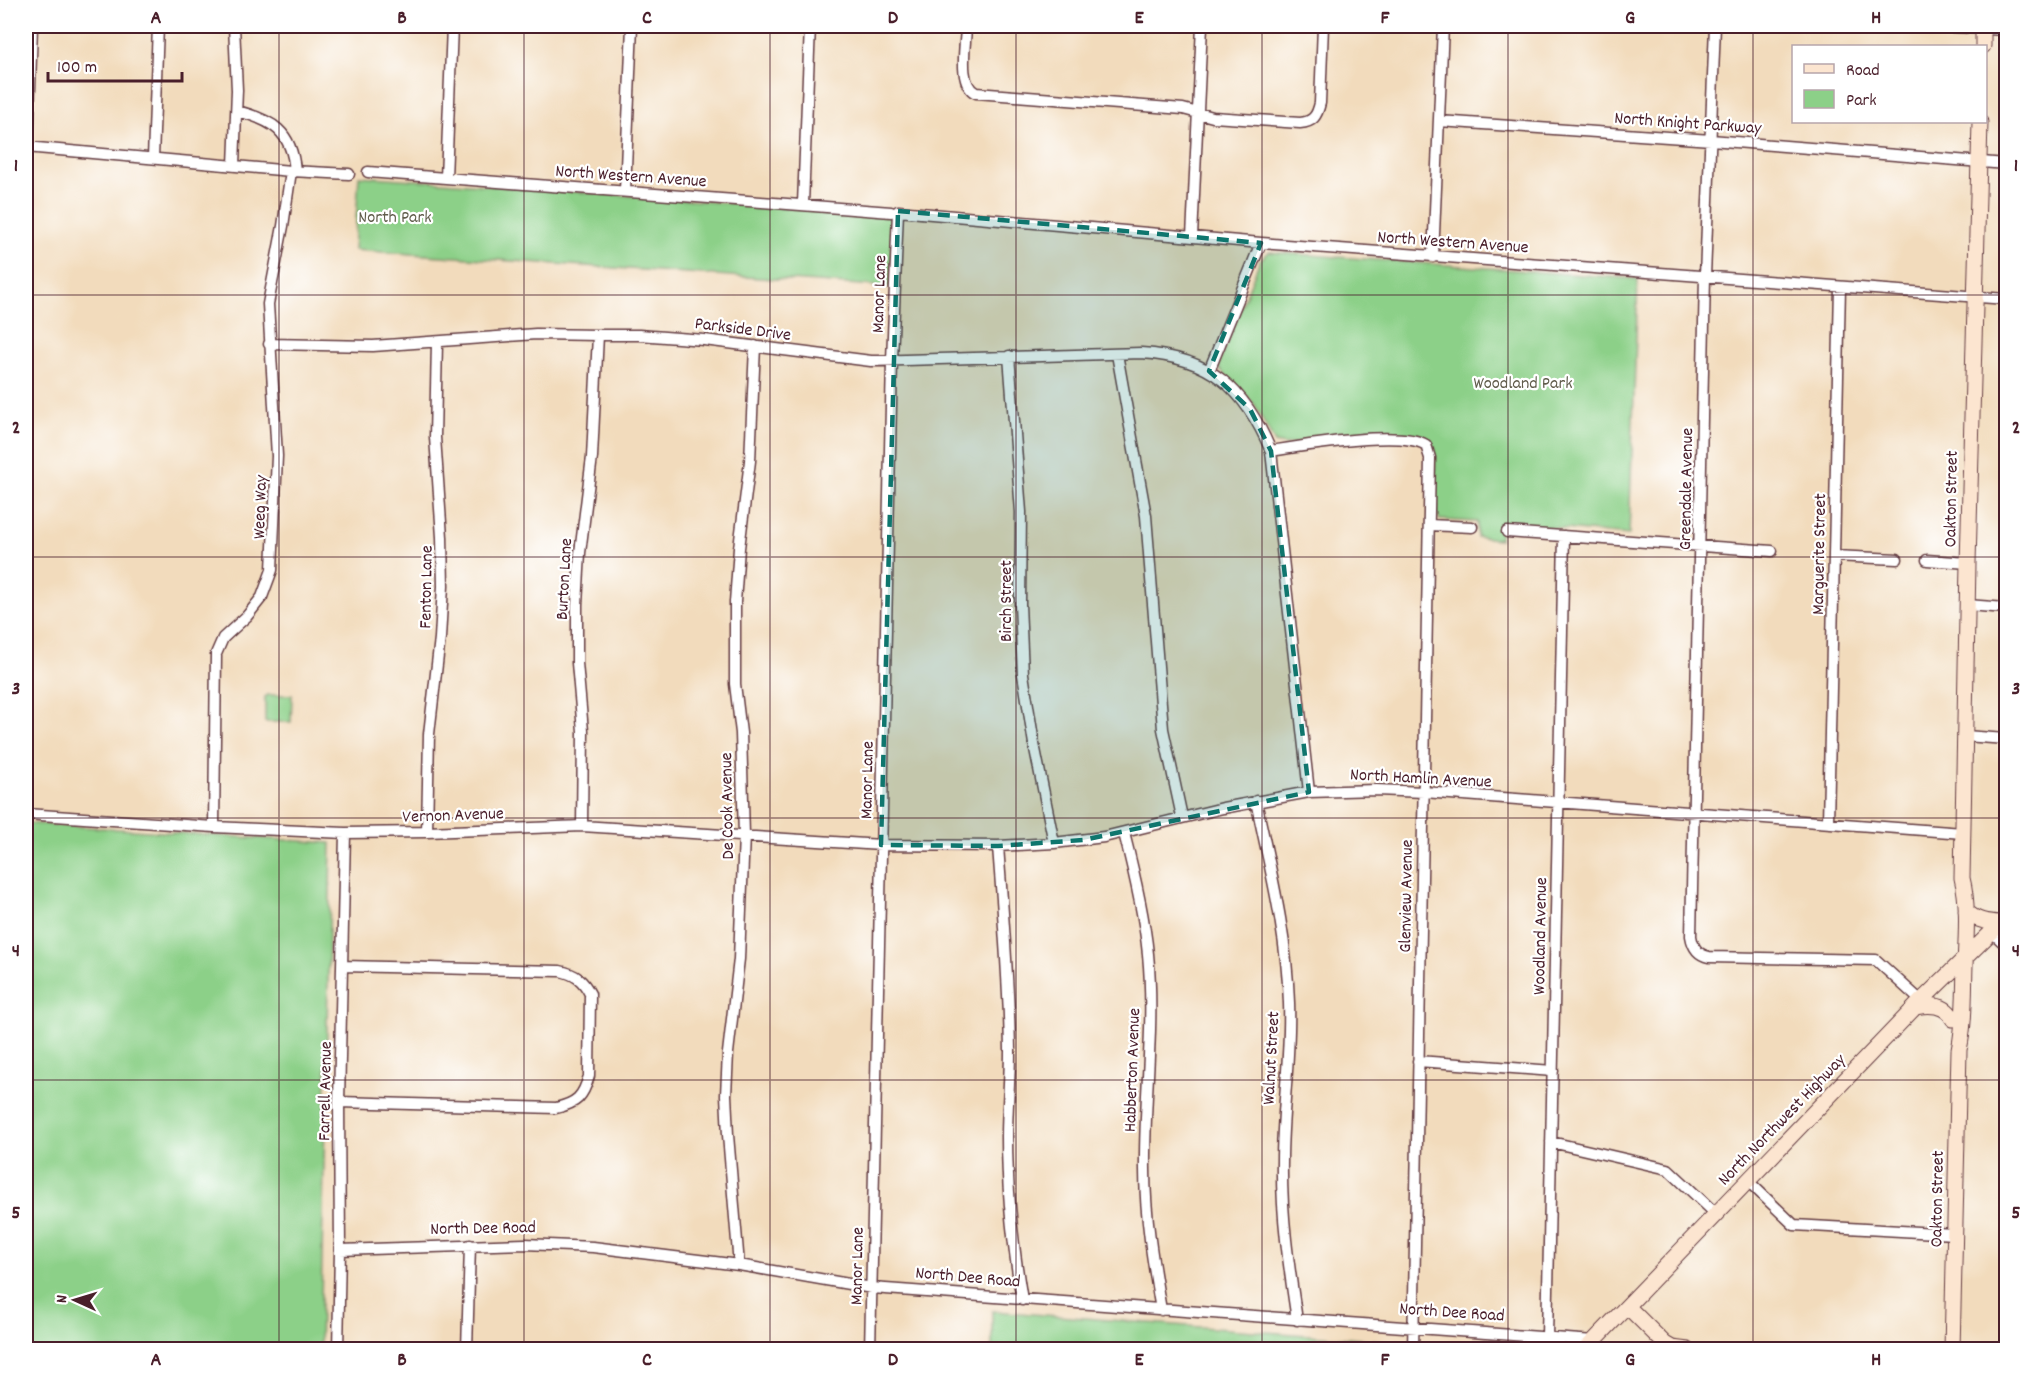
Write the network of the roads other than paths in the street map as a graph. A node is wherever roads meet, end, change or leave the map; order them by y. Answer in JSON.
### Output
{"nodes":[{"id":1,"x":32,"y":26,"type":"edge"},
{"id":2,"x":158,"y":26,"type":"edge"},
{"id":3,"x":234,"y":26,"type":"edge"},
{"id":4,"x":452,"y":26,"type":"edge"},
{"id":5,"x":632,"y":26,"type":"edge"},
{"id":6,"x":810,"y":26,"type":"edge"},
{"id":7,"x":966,"y":26,"type":"edge"},
{"id":8,"x":1202,"y":26,"type":"edge"},
{"id":9,"x":1323,"y":26,"type":"edge"},
{"id":10,"x":1443,"y":26,"type":"edge"},
{"id":11,"x":1715,"y":26,"type":"edge"},
{"id":12,"x":1939,"y":26,"type":"edge"},
{"id":13,"x":1983,"y":27,"type":"edge"},
{"id":14,"x":2007,"y":30,"type":"edge"},
{"id":15,"x":1983,"y":45,"type":"edge"},
{"id":16,"x":237,"y":111,"type":"junction"},
{"id":17,"x":1198,"y":112,"type":"junction"},
{"id":18,"x":1439,"y":121,"type":"junction"},
{"id":19,"x":1980,"y":123,"type":"edge"},
{"id":20,"x":1711,"y":140,"type":"junction"},
{"id":21,"x":27,"y":147,"type":"edge"},
{"id":22,"x":153,"y":158,"type":"junction"},
{"id":23,"x":1979,"y":162,"type":"junction"},
{"id":24,"x":2007,"y":164,"type":"edge"},
{"id":25,"x":234,"y":165,"type":"junction"},
{"id":26,"x":293,"y":171,"type":"junction"},
{"id":27,"x":368,"y":172,"type":"dead end"},
{"id":28,"x":349,"y":174,"type":"dead end"},
{"id":29,"x":446,"y":178,"type":"junction"},
{"id":30,"x":625,"y":191,"type":"junction"},
{"id":31,"x":803,"y":204,"type":"junction"},
{"id":32,"x":894,"y":211,"type":"junction"},
{"id":33,"x":1192,"y":237,"type":"junction"},
{"id":34,"x":1261,"y":243,"type":"junction"},
{"id":35,"x":1433,"y":256,"type":"junction"},
{"id":36,"x":1705,"y":276,"type":"junction"},
{"id":37,"x":1840,"y":287,"type":"junction"},
{"id":38,"x":1975,"y":297,"type":"junction"},
{"id":39,"x":2007,"y":299,"type":"edge"},
{"id":40,"x":598,"y":334,"type":"junction"},
{"id":41,"x":436,"y":342,"type":"junction"},
{"id":42,"x":269,"y":344,"type":"junction"},
{"id":43,"x":755,"y":346,"type":"junction"},
{"id":44,"x":1117,"y":354,"type":"junction"},
{"id":45,"x":1009,"y":356,"type":"junction"},
{"id":46,"x":892,"y":360,"type":"junction"},
{"id":47,"x":1209,"y":371,"type":"junction"},
{"id":48,"x":1271,"y":451,"type":"junction"},
{"id":49,"x":1429,"y":525,"type":"junction"},
{"id":50,"x":1472,"y":527,"type":"dead end"},
{"id":51,"x":1507,"y":531,"type":"dead end"},
{"id":52,"x":1564,"y":536,"type":"junction"},
{"id":53,"x":1700,"y":547,"type":"junction"},
{"id":54,"x":1772,"y":551,"type":"dead end"},
{"id":55,"x":1834,"y":556,"type":"junction"},
{"id":56,"x":1897,"y":559,"type":"dead end"},
{"id":57,"x":1926,"y":560,"type":"dead end"},
{"id":58,"x":1968,"y":563,"type":"junction"},
{"id":59,"x":1967,"y":605,"type":"junction"},
{"id":60,"x":2007,"y":608,"type":"edge"},
{"id":61,"x":1965,"y":735,"type":"junction"},
{"id":62,"x":2007,"y":739,"type":"edge"},
{"id":63,"x":1308,"y":792,"type":"junction"},
{"id":64,"x":1424,"y":792,"type":"junction"},
{"id":65,"x":1256,"y":801,"type":"junction"},
{"id":66,"x":1558,"y":802,"type":"junction"},
{"id":67,"x":1695,"y":812,"type":"junction"},
{"id":68,"x":26,"y":814,"type":"edge"},
{"id":69,"x":1182,"y":817,"type":"junction"},
{"id":70,"x":1828,"y":822,"type":"junction"},
{"id":71,"x":582,"y":826,"type":"junction"},
{"id":72,"x":214,"y":827,"type":"junction"},
{"id":73,"x":427,"y":832,"type":"junction"},
{"id":74,"x":1124,"y":832,"type":"junction"},
{"id":75,"x":345,"y":833,"type":"junction"},
{"id":76,"x":1963,"y":833,"type":"junction"},
{"id":77,"x":744,"y":836,"type":"junction"},
{"id":78,"x":1054,"y":843,"type":"junction"},
{"id":79,"x":881,"y":845,"type":"junction"},
{"id":80,"x":998,"y":846,"type":"junction"},
{"id":81,"x":1962,"y":878,"type":"junction"},
{"id":82,"x":1966,"y":911,"type":"junction"},
{"id":83,"x":2000,"y":924,"type":"edge"},
{"id":84,"x":2007,"y":945,"type":"edge"},
{"id":85,"x":1960,"y":963,"type":"junction"},
{"id":86,"x":343,"y":966,"type":"junction"},
{"id":87,"x":1919,"y":1004,"type":"junction"},
{"id":88,"x":1953,"y":1019,"type":"junction"},
{"id":89,"x":1959,"y":1050,"type":"junction"},
{"id":90,"x":1418,"y":1061,"type":"junction"},
{"id":91,"x":1553,"y":1071,"type":"junction"},
{"id":92,"x":339,"y":1102,"type":"junction"},
{"id":93,"x":1551,"y":1142,"type":"junction"},
{"id":94,"x":1748,"y":1181,"type":"junction"},
{"id":95,"x":1716,"y":1214,"type":"junction"},
{"id":96,"x":1954,"y":1234,"type":"junction"},
{"id":97,"x":470,"y":1245,"type":"junction"},
{"id":98,"x":340,"y":1250,"type":"junction"},
{"id":99,"x":740,"y":1265,"type":"junction"},
{"id":100,"x":872,"y":1288,"type":"junction"},
{"id":101,"x":1022,"y":1300,"type":"junction"},
{"id":102,"x":1628,"y":1307,"type":"junction"},
{"id":103,"x":1161,"y":1310,"type":"junction"},
{"id":104,"x":1297,"y":1320,"type":"junction"},
{"id":105,"x":1413,"y":1329,"type":"junction"},
{"id":106,"x":1547,"y":1337,"type":"junction"},
{"id":107,"x":1589,"y":1345,"type":"edge"},
{"id":108,"x":1682,"y":1349,"type":"edge"},
{"id":109,"x":338,"y":1350,"type":"edge"},
{"id":110,"x":467,"y":1350,"type":"edge"},
{"id":111,"x":870,"y":1350,"type":"edge"},
{"id":112,"x":1413,"y":1350,"type":"edge"},
{"id":113,"x":1688,"y":1350,"type":"edge"},
{"id":114,"x":1953,"y":1350,"type":"edge"}],
"edges":[{"from":1,"to":21,"type":"street"},
{"from":2,"to":22,"type":"street"},
{"from":3,"to":16,"type":"street"},
{"from":4,"to":29,"type":"street"},
{"from":5,"to":30,"type":"street"},
{"from":6,"to":31,"type":"street"},
{"from":7,"to":17,"type":"street"},
{"from":8,"to":17,"type":"street"},
{"from":9,"to":17,"type":"street"},
{"from":10,"to":18,"type":"street"},
{"from":11,"to":20,"type":"street","name":"Greendale Avenue"},
{"from":12,"to":13,"type":"street"},
{"from":13,"to":14,"type":"street"},
{"from":13,"to":15,"type":"main road"},
{"from":16,"to":25,"type":"street"},
{"from":16,"to":26,"type":"street"},
{"from":17,"to":33,"type":"street"},
{"from":18,"to":20,"type":"street","name":"North Knight Parkway"},
{"from":18,"to":35,"type":"street"},
{"from":19,"to":23,"type":"main road","name":"Oakton Street"},
{"from":20,"to":23,"type":"street","name":"North Knight Parkway"},
{"from":20,"to":36,"type":"street","name":"Greendale Avenue"},
{"from":21,"to":22,"type":"street"},
{"from":22,"to":25,"type":"street"},
{"from":23,"to":24,"type":"street","name":"North Knight Parkway"},
{"from":23,"to":38,"type":"main road","name":"Oakton Street"},
{"from":25,"to":26,"type":"street"},
{"from":26,"to":28,"type":"street"},
{"from":26,"to":42,"type":"street","name":"Weeg Way"},
{"from":27,"to":29,"type":"street","name":"North Western Avenue"},
{"from":29,"to":30,"type":"street","name":"North Western Avenue"},
{"from":30,"to":31,"type":"street","name":"North Western Avenue"},
{"from":31,"to":32,"type":"street","name":"North Western Avenue"},
{"from":32,"to":33,"type":"street","name":"North Western Avenue"},
{"from":32,"to":46,"type":"street","name":"Manor Lane"},
{"from":33,"to":34,"type":"street","name":"North Western Avenue"},
{"from":34,"to":35,"type":"street","name":"North Western Avenue"},
{"from":34,"to":47,"type":"street"},
{"from":35,"to":36,"type":"street","name":"North Western Avenue"},
{"from":36,"to":37,"type":"street","name":"North Western Avenue"},
{"from":36,"to":53,"type":"street","name":"Greendale Avenue"},
{"from":37,"to":38,"type":"street","name":"North Western Avenue"},
{"from":37,"to":55,"type":"street","name":"Marguerite Street"},
{"from":38,"to":39,"type":"street","name":"North Western Avenue"},
{"from":38,"to":58,"type":"main road","name":"Oakton Street"},
{"from":40,"to":41,"type":"street","name":"Parkside Drive"},
{"from":40,"to":43,"type":"street","name":"Parkside Drive"},
{"from":40,"to":71,"type":"street","name":"Burton Lane"},
{"from":41,"to":42,"type":"street","name":"Parkside Drive"},
{"from":41,"to":73,"type":"street","name":"Fenton Lane"},
{"from":42,"to":72,"type":"street","name":"Weeg Way"},
{"from":43,"to":46,"type":"street","name":"Parkside Drive"},
{"from":43,"to":77,"type":"street","name":"De Cook Avenue"},
{"from":44,"to":45,"type":"street","name":"Parkside Drive"},
{"from":44,"to":47,"type":"street","name":"Parkside Drive"},
{"from":44,"to":69,"type":"street"},
{"from":45,"to":46,"type":"street","name":"Parkside Drive"},
{"from":45,"to":78,"type":"street","name":"Birch Street"},
{"from":46,"to":79,"type":"street","name":"Manor Lane"},
{"from":47,"to":48,"type":"street"},
{"from":48,"to":49,"type":"street","name":"Glenview Avenue"},
{"from":48,"to":63,"type":"street"},
{"from":49,"to":50,"type":"street"},
{"from":49,"to":64,"type":"street","name":"Glenview Avenue"},
{"from":51,"to":52,"type":"street"},
{"from":52,"to":53,"type":"street"},
{"from":52,"to":66,"type":"street","name":"Woodland Avenue"},
{"from":53,"to":54,"type":"street"},
{"from":53,"to":67,"type":"street","name":"Greendale Avenue"},
{"from":55,"to":56,"type":"street"},
{"from":55,"to":70,"type":"street","name":"Marguerite Street"},
{"from":57,"to":58,"type":"street"},
{"from":58,"to":59,"type":"main road","name":"Oakton Street"},
{"from":59,"to":60,"type":"street"},
{"from":59,"to":61,"type":"main road","name":"Oakton Street"},
{"from":61,"to":62,"type":"street"},
{"from":61,"to":76,"type":"main road","name":"Oakton Street"},
{"from":63,"to":64,"type":"street","name":"North Hamlin Avenue"},
{"from":63,"to":65,"type":"street","name":"North Hamlin Avenue"},
{"from":64,"to":66,"type":"street","name":"North Hamlin Avenue"},
{"from":64,"to":90,"type":"street","name":"Glenview Avenue"},
{"from":65,"to":69,"type":"street","name":"North Hamlin Avenue"},
{"from":65,"to":104,"type":"street","name":"Walnut Street"},
{"from":66,"to":67,"type":"street","name":"North Hamlin Avenue"},
{"from":66,"to":91,"type":"street","name":"Woodland Avenue"},
{"from":67,"to":70,"type":"street","name":"North Hamlin Avenue"},
{"from":67,"to":87,"type":"street","name":"Greendale Avenue"},
{"from":68,"to":72,"type":"street","name":"Vernon Avenue"},
{"from":69,"to":74,"type":"street","name":"North Hamlin Avenue"},
{"from":70,"to":76,"type":"street","name":"North Hamlin Avenue"},
{"from":71,"to":73,"type":"street","name":"Vernon Avenue"},
{"from":71,"to":77,"type":"street","name":"Vernon Avenue"},
{"from":72,"to":75,"type":"street","name":"Vernon Avenue"},
{"from":73,"to":75,"type":"street","name":"Vernon Avenue"},
{"from":74,"to":78,"type":"street","name":"North Hamlin Avenue"},
{"from":74,"to":103,"type":"street","name":"Habberton Avenue"},
{"from":75,"to":86,"type":"street","name":"Farrell Avenue"},
{"from":76,"to":81,"type":"main road","name":"Oakton Street"},
{"from":77,"to":79,"type":"street","name":"Vernon Avenue"},
{"from":77,"to":99,"type":"street","name":"De Cook Avenue"},
{"from":78,"to":80,"type":"street","name":"North Hamlin Avenue"},
{"from":79,"to":80,"type":"street","name":"North Hamlin Avenue"},
{"from":79,"to":100,"type":"street","name":"Manor Lane"},
{"from":80,"to":101,"type":"street"},
{"from":81,"to":82,"type":"main road","name":"Oakton Street"},
{"from":81,"to":85,"type":"main road","name":"Oakton Street"},
{"from":82,"to":83,"type":"main road"},
{"from":82,"to":85,"type":"main road","name":"Oakton Street"},
{"from":83,"to":84,"type":"street"},
{"from":83,"to":85,"type":"main road","name":"North Northwest Highway"},
{"from":85,"to":87,"type":"main road","name":"North Northwest Highway"},
{"from":85,"to":88,"type":"main road","name":"Oakton Street"},
{"from":85,"to":89,"type":"main road","name":"Oakton Street"},
{"from":86,"to":92,"type":"street","name":"Farrell Avenue"},
{"from":86,"to":92,"type":"street"},
{"from":87,"to":88,"type":"main road"},
{"from":87,"to":94,"type":"main road","name":"North Northwest Highway"},
{"from":88,"to":89,"type":"main road","name":"Oakton Street"},
{"from":89,"to":96,"type":"main road","name":"Oakton Street"},
{"from":90,"to":91,"type":"street"},
{"from":90,"to":105,"type":"street","name":"Glenview Avenue"},
{"from":91,"to":93,"type":"street","name":"Woodland Avenue"},
{"from":92,"to":98,"type":"street","name":"Farrell Avenue"},
{"from":93,"to":95,"type":"street"},
{"from":93,"to":106,"type":"street","name":"Woodland Avenue"},
{"from":94,"to":95,"type":"main road","name":"North Northwest Highway"},
{"from":94,"to":96,"type":"street"},
{"from":95,"to":102,"type":"main road","name":"North Northwest Highway"},
{"from":96,"to":114,"type":"main road","name":"Oakton Street"},
{"from":97,"to":98,"type":"street","name":"North Dee Road"},
{"from":97,"to":99,"type":"street","name":"North Dee Road"},
{"from":97,"to":110,"type":"street"},
{"from":98,"to":109,"type":"street","name":"Farrell Avenue"},
{"from":99,"to":100,"type":"street","name":"North Dee Road"},
{"from":100,"to":101,"type":"street","name":"North Dee Road"},
{"from":100,"to":111,"type":"street","name":"Manor Lane"},
{"from":101,"to":103,"type":"street","name":"North Dee Road"},
{"from":102,"to":107,"type":"main road","name":"North Northwest Highway"},
{"from":102,"to":108,"type":"main road"},
{"from":103,"to":104,"type":"street","name":"North Dee Road"},
{"from":104,"to":105,"type":"street","name":"North Dee Road"},
{"from":105,"to":106,"type":"street","name":"North Dee Road"},
{"from":105,"to":112,"type":"street","name":"Glenview Avenue"},
{"from":106,"to":107,"type":"street","name":"North Dee Road"},
{"from":108,"to":113,"type":"main road"}]}
